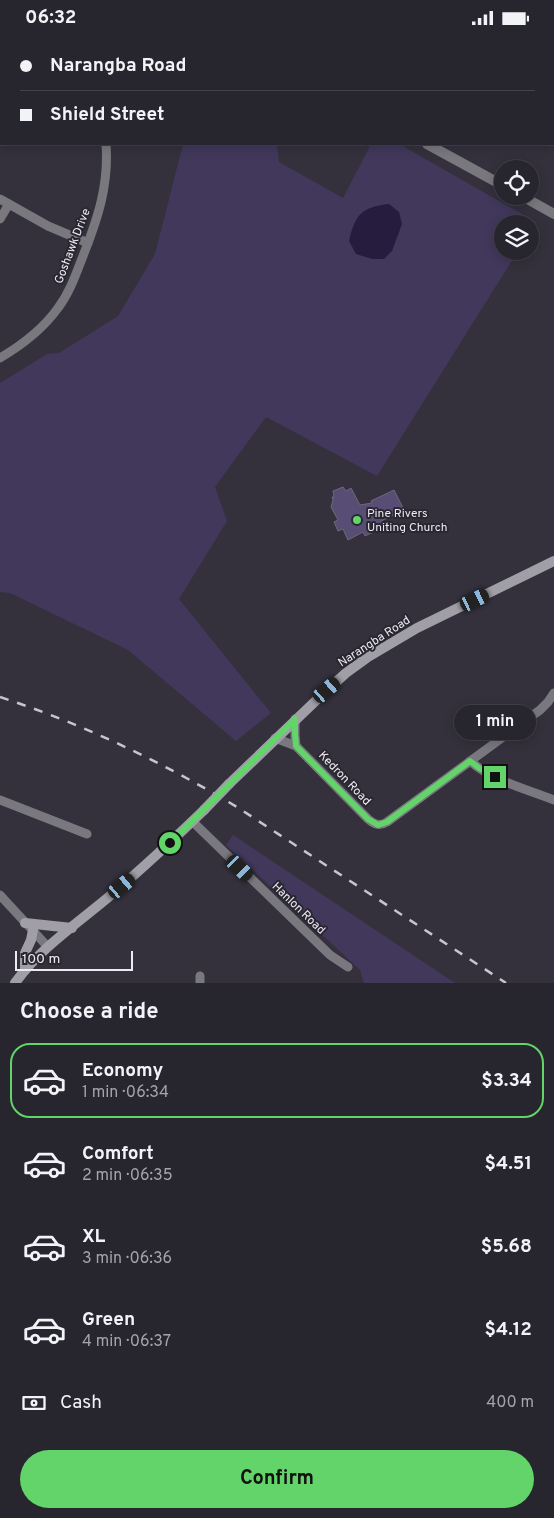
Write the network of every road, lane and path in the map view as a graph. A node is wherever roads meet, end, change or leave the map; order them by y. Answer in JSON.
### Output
{"nodes":[{"id":1,"x":106,"y":145,"type":"edge"},
{"id":2,"x":429,"y":145,"type":"edge"},
{"id":3,"x":494,"y":181,"type":"edge"},
{"id":4,"x":0,"y":199,"type":"edge"},
{"id":5,"x":9,"y":204,"type":"junction"},
{"id":6,"x":538,"y":205,"type":"edge"},
{"id":7,"x":554,"y":214,"type":"edge"},
{"id":8,"x":0,"y":219,"type":"edge"},
{"id":9,"x":88,"y":243,"type":"junction"},
{"id":10,"x":0,"y":358,"type":"edge"},
{"id":11,"x":554,"y":561,"type":"edge"},
{"id":12,"x":554,"y":693,"type":"edge"},
{"id":13,"x":295,"y":719,"type":"junction"},
{"id":14,"x":275,"y":738,"type":"junction"},
{"id":15,"x":296,"y":746,"type":"junction"},
{"id":16,"x":470,"y":761,"type":"junction"},
{"id":17,"x":0,"y":800,"type":"edge"},
{"id":18,"x":554,"y":800,"type":"edge"},
{"id":19,"x":192,"y":821,"type":"junction"},
{"id":20,"x":87,"y":834,"type":"dead end"},
{"id":21,"x":0,"y":895,"type":"edge"},
{"id":22,"x":29,"y":927,"type":"junction"},
{"id":23,"x":72,"y":927,"type":"junction"},
{"id":24,"x":48,"y":947,"type":"junction"},
{"id":25,"x":348,"y":967,"type":"dead end"},
{"id":26,"x":25,"y":970,"type":"junction"},
{"id":27,"x":15,"y":983,"type":"edge"}],
"edges":[{"from":1,"to":9,"type":"street","name":"Goshawk Drive"},
{"from":2,"to":3,"type":"street"},
{"from":4,"to":5,"type":"street"},
{"from":5,"to":8,"type":"street"},
{"from":5,"to":9,"type":"street"},
{"from":6,"to":7,"type":"street"},
{"from":9,"to":10,"type":"street","name":"Goshawk Drive"},
{"from":11,"to":13,"type":"main road","name":"Narangba Road"},
{"from":12,"to":16,"type":"street"},
{"from":13,"to":14,"type":"main road","name":"Narangba Road"},
{"from":13,"to":15,"type":"street"},
{"from":14,"to":15,"type":"street","name":"Kedron Road"},
{"from":14,"to":19,"type":"main road","name":"Narangba Road","bridge":true},
{"from":15,"to":16,"type":"street","name":"Kedron Road"},
{"from":16,"to":18,"type":"street"},
{"from":17,"to":20,"type":"street"},
{"from":19,"to":23,"type":"main road","name":"Narangba Road"},
{"from":19,"to":25,"type":"street","name":"Hanlon Road"},
{"from":21,"to":22,"type":"street"},
{"from":22,"to":23,"type":"main road"},
{"from":22,"to":24,"type":"street"},
{"from":22,"to":26,"type":"main road"},
{"from":23,"to":24,"type":"main road","name":"Narangba Road"},
{"from":24,"to":26,"type":"main road","name":"Narangba Road"},
{"from":26,"to":27,"type":"main road","name":"Narangba Road"}]}
